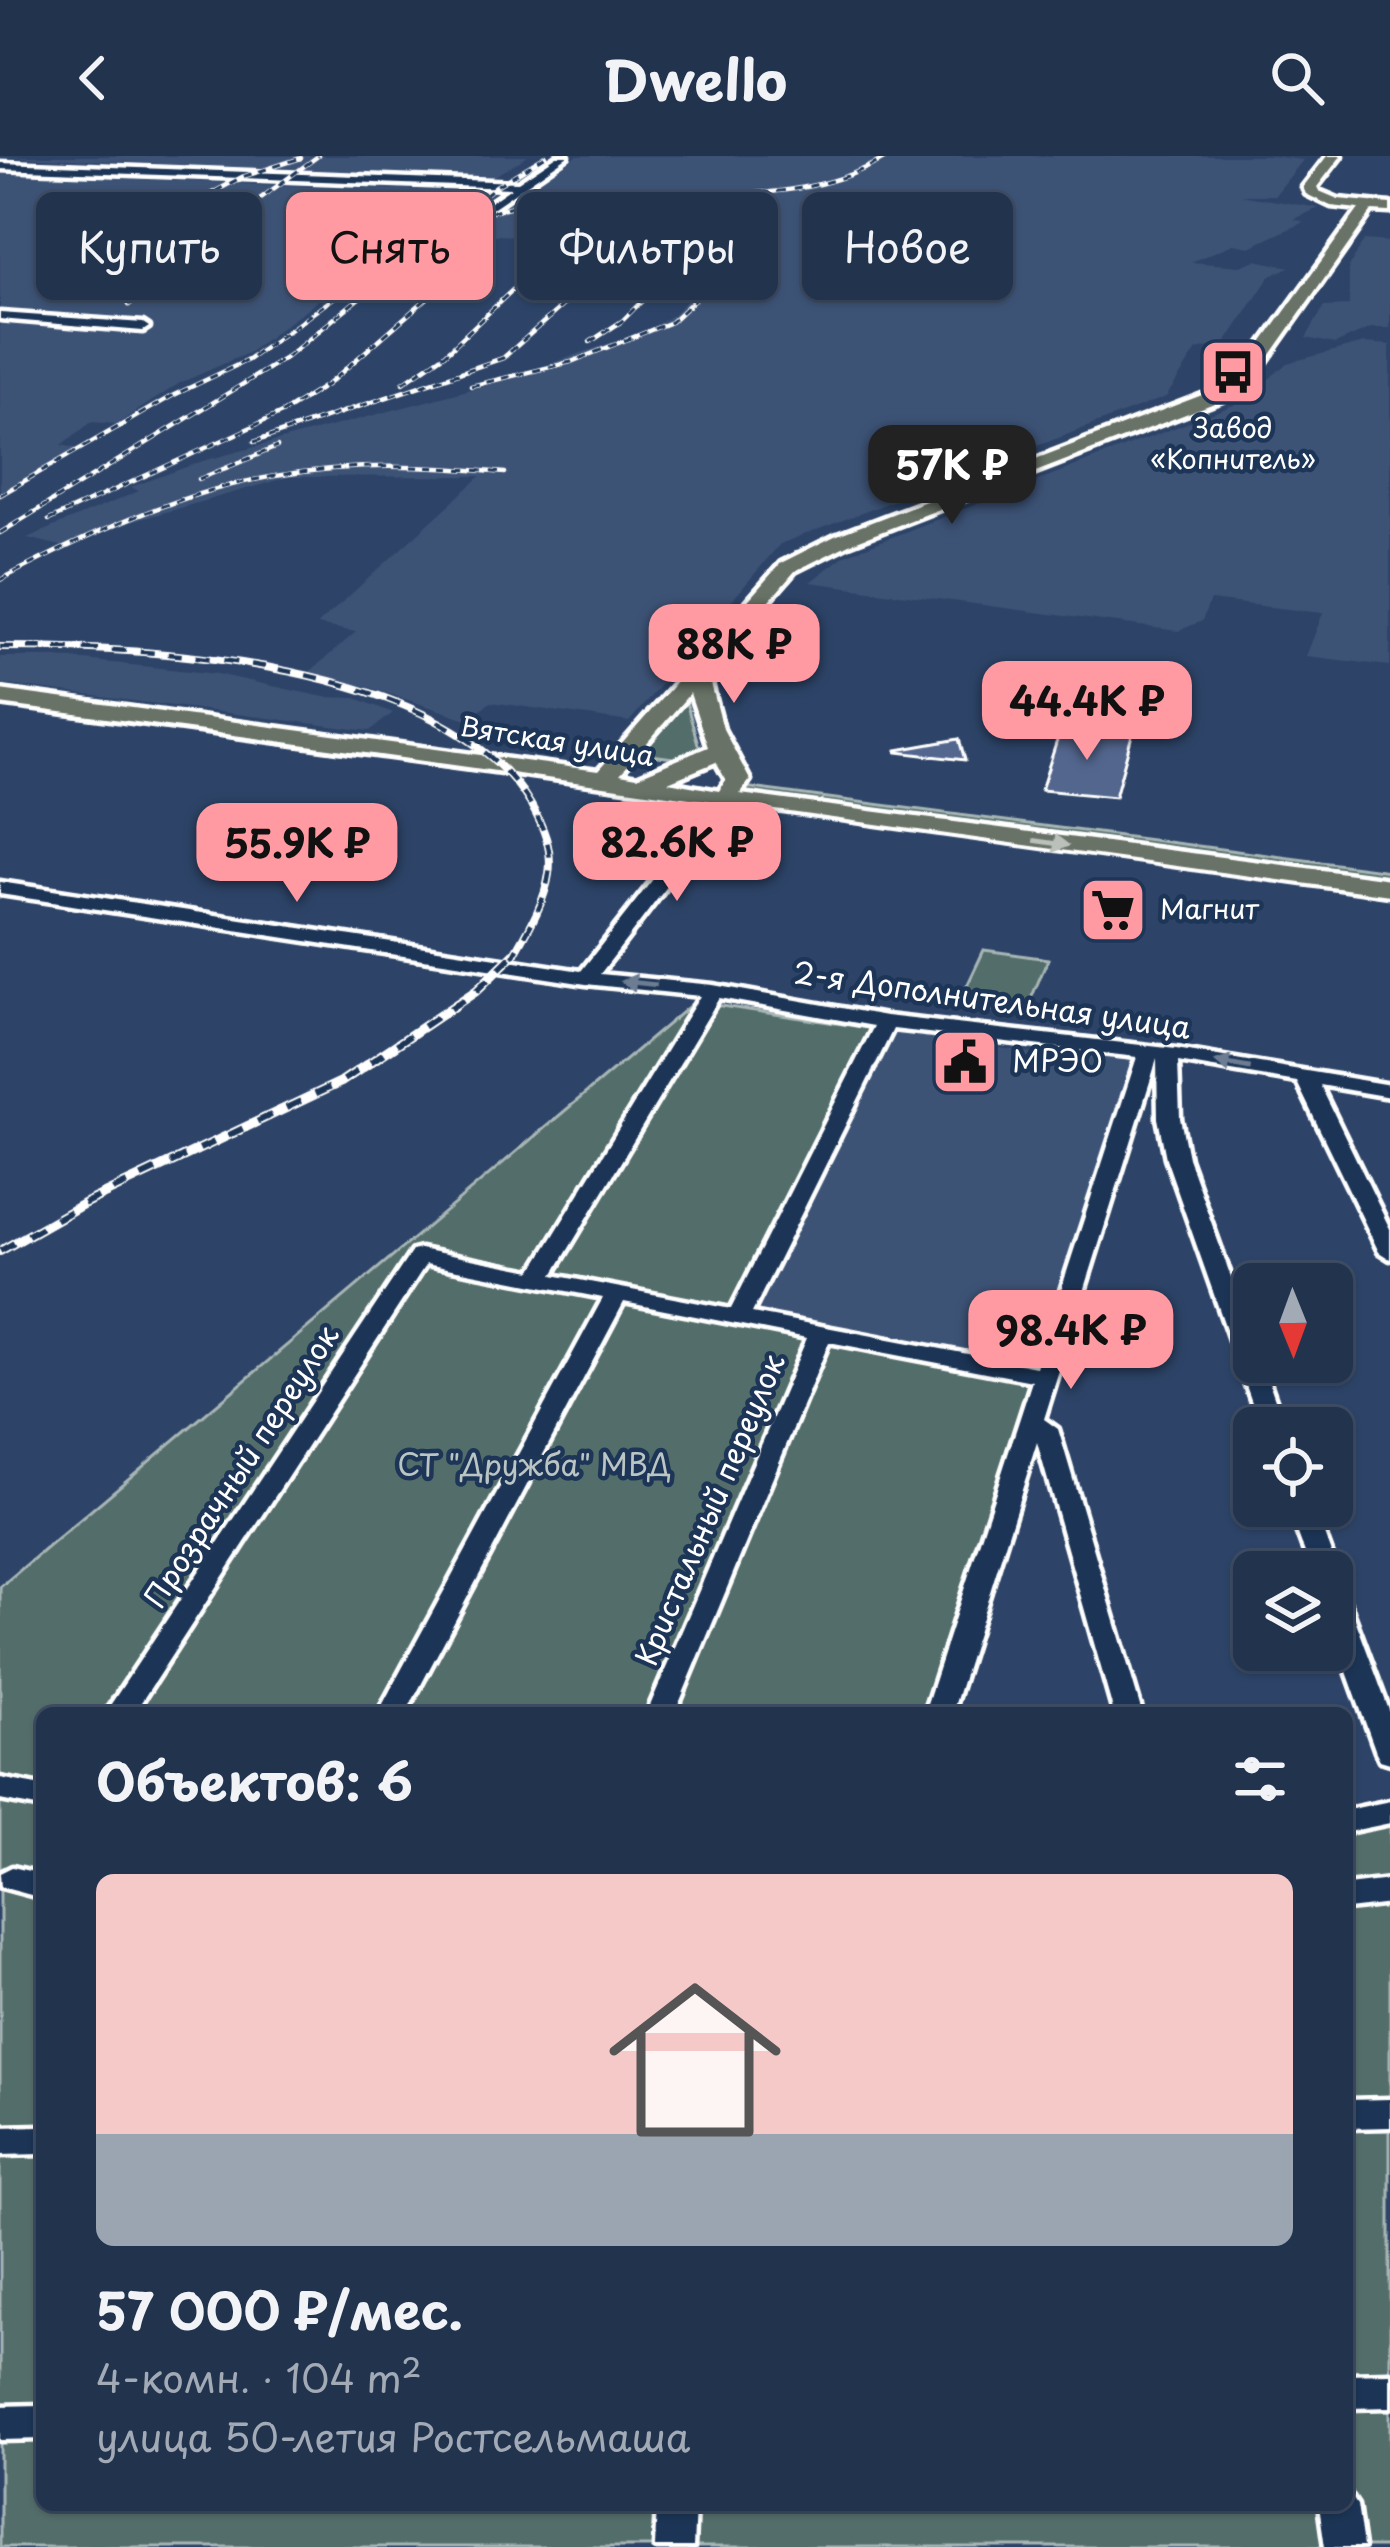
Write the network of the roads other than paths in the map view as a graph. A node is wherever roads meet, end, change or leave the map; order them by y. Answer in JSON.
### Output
{"nodes":[{"id":1,"x":563,"y":156,"type":"edge"},
{"id":2,"x":1334,"y":156,"type":"edge"},
{"id":3,"x":0,"y":166,"type":"edge"},
{"id":4,"x":1319,"y":175,"type":"junction"},
{"id":5,"x":517,"y":184,"type":"junction"},
{"id":6,"x":1341,"y":197,"type":"junction"},
{"id":7,"x":493,"y":202,"type":"edge"},
{"id":8,"x":1390,"y":205,"type":"edge"},
{"id":9,"x":1368,"y":208,"type":"junction"},
{"id":10,"x":0,"y":316,"type":"edge"},
{"id":11,"x":143,"y":327,"type":"dead end"},
{"id":12,"x":698,"y":673,"type":"junction"},
{"id":13,"x":0,"y":693,"type":"edge"},
{"id":14,"x":718,"y":751,"type":"junction"},
{"id":15,"x":610,"y":772,"type":"junction"},
{"id":16,"x":676,"y":772,"type":"junction"},
{"id":17,"x":638,"y":785,"type":"junction"},
{"id":18,"x":732,"y":789,"type":"junction"},
{"id":19,"x":1390,"y":866,"type":"edge"},
{"id":20,"x":1390,"y":887,"type":"edge"},
{"id":21,"x":0,"y":888,"type":"edge"},
{"id":22,"x":586,"y":978,"type":"junction"},
{"id":23,"x":713,"y":992,"type":"junction"},
{"id":24,"x":886,"y":1022,"type":"junction"},
{"id":25,"x":1158,"y":1053,"type":"junction"},
{"id":26,"x":1306,"y":1078,"type":"junction"},
{"id":27,"x":1390,"y":1091,"type":"edge"},
{"id":28,"x":1390,"y":1252,"type":"edge"},
{"id":29,"x":538,"y":1280,"type":"junction"},
{"id":30,"x":616,"y":1296,"type":"junction"},
{"id":31,"x":738,"y":1318,"type":"junction"},
{"id":32,"x":821,"y":1333,"type":"junction"},
{"id":33,"x":1044,"y":1376,"type":"junction"},
{"id":34,"x":1266,"y":1407,"type":"edge"},
{"id":35,"x":1031,"y":1423,"type":"junction"},
{"id":36,"x":1353,"y":1650,"type":"edge"},
{"id":37,"x":123,"y":1707,"type":"edge"},
{"id":38,"x":395,"y":1707,"type":"edge"},
{"id":39,"x":665,"y":1707,"type":"edge"},
{"id":40,"x":940,"y":1707,"type":"edge"},
{"id":41,"x":1126,"y":1707,"type":"edge"},
{"id":42,"x":1390,"y":1752,"type":"edge"},
{"id":43,"x":0,"y":1789,"type":"edge"},
{"id":44,"x":36,"y":1796,"type":"edge"},
{"id":45,"x":1390,"y":1811,"type":"edge"},
{"id":46,"x":1353,"y":1820,"type":"edge"},
{"id":47,"x":1390,"y":1892,"type":"edge"},
{"id":48,"x":1353,"y":1896,"type":"edge"},
{"id":49,"x":1353,"y":2114,"type":"edge"},
{"id":50,"x":1390,"y":2114,"type":"edge"},
{"id":51,"x":36,"y":2140,"type":"edge"},
{"id":52,"x":0,"y":2141,"type":"edge"},
{"id":53,"x":1390,"y":2390,"type":"edge"},
{"id":54,"x":1353,"y":2391,"type":"edge"},
{"id":55,"x":36,"y":2422,"type":"edge"},
{"id":56,"x":0,"y":2423,"type":"edge"},
{"id":57,"x":676,"y":2511,"type":"edge"},
{"id":58,"x":1339,"y":2511,"type":"edge"},
{"id":59,"x":674,"y":2547,"type":"edge"},
{"id":60,"x":1344,"y":2547,"type":"edge"}],
"edges":[{"from":1,"to":5,"type":"street"},
{"from":2,"to":4,"type":"main road"},
{"from":3,"to":5,"type":"street"},
{"from":4,"to":6,"type":"main road"},
{"from":4,"to":6,"type":"main road"},
{"from":5,"to":7,"type":"street"},
{"from":6,"to":9,"type":"main road"},
{"from":6,"to":9,"type":"main road"},
{"from":8,"to":9,"type":"main road"},
{"from":9,"to":12,"type":"main road"},
{"from":10,"to":11,"type":"street"},
{"from":12,"to":14,"type":"main road"},
{"from":12,"to":15,"type":"main road"},
{"from":13,"to":15,"type":"main road","name":"Вятская улица"},
{"from":14,"to":16,"type":"main road"},
{"from":14,"to":18,"type":"main road"},
{"from":15,"to":16,"type":"main road","name":"Вятская улица"},
{"from":15,"to":17,"type":"main road","name":"Вятская улица"},
{"from":16,"to":17,"type":"main road"},
{"from":16,"to":18,"type":"main road","name":"Вятская улица"},
{"from":17,"to":18,"type":"main road","name":"Вятская улица"},
{"from":18,"to":19,"type":"main road","name":"Вятская улица"},
{"from":18,"to":20,"type":"main road","name":"Вятская улица","one_way":true},
{"from":18,"to":22,"type":"street"},
{"from":21,"to":22,"type":"street","name":"2-я Дополнительная улица"},
{"from":23,"to":22,"type":"street","name":"2-я Дополнительная улица","one_way":true},
{"from":23,"to":24,"type":"street","name":"2-я Дополнительная улица"},
{"from":23,"to":29,"type":"street"},
{"from":24,"to":25,"type":"street","name":"2-я Дополнительная улица"},
{"from":24,"to":31,"type":"street","name":"Кристальный переулок"},
{"from":26,"to":25,"type":"street","name":"2-я Дополнительная улица","one_way":true},
{"from":25,"to":33,"type":"street"},
{"from":25,"to":34,"type":"street"},
{"from":26,"to":27,"type":"street","name":"2-я Дополнительная улица"},
{"from":26,"to":28,"type":"street"},
{"from":29,"to":30,"type":"street"},
{"from":29,"to":37,"type":"street","name":"Прозрачный переулок"},
{"from":30,"to":31,"type":"street"},
{"from":30,"to":38,"type":"street"},
{"from":31,"to":32,"type":"street"},
{"from":32,"to":33,"type":"street"},
{"from":32,"to":39,"type":"street","name":"Кристальный переулок"},
{"from":33,"to":35,"type":"street"},
{"from":35,"to":40,"type":"street"},
{"from":35,"to":41,"type":"street"},
{"from":36,"to":42,"type":"street"},
{"from":43,"to":44,"type":"street"},
{"from":45,"to":46,"type":"street"},
{"from":47,"to":48,"type":"street"},
{"from":49,"to":50,"type":"street"},
{"from":51,"to":52,"type":"street"},
{"from":53,"to":54,"type":"street"},
{"from":55,"to":56,"type":"street"},
{"from":57,"to":59,"type":"street"},
{"from":58,"to":60,"type":"street"}]}
